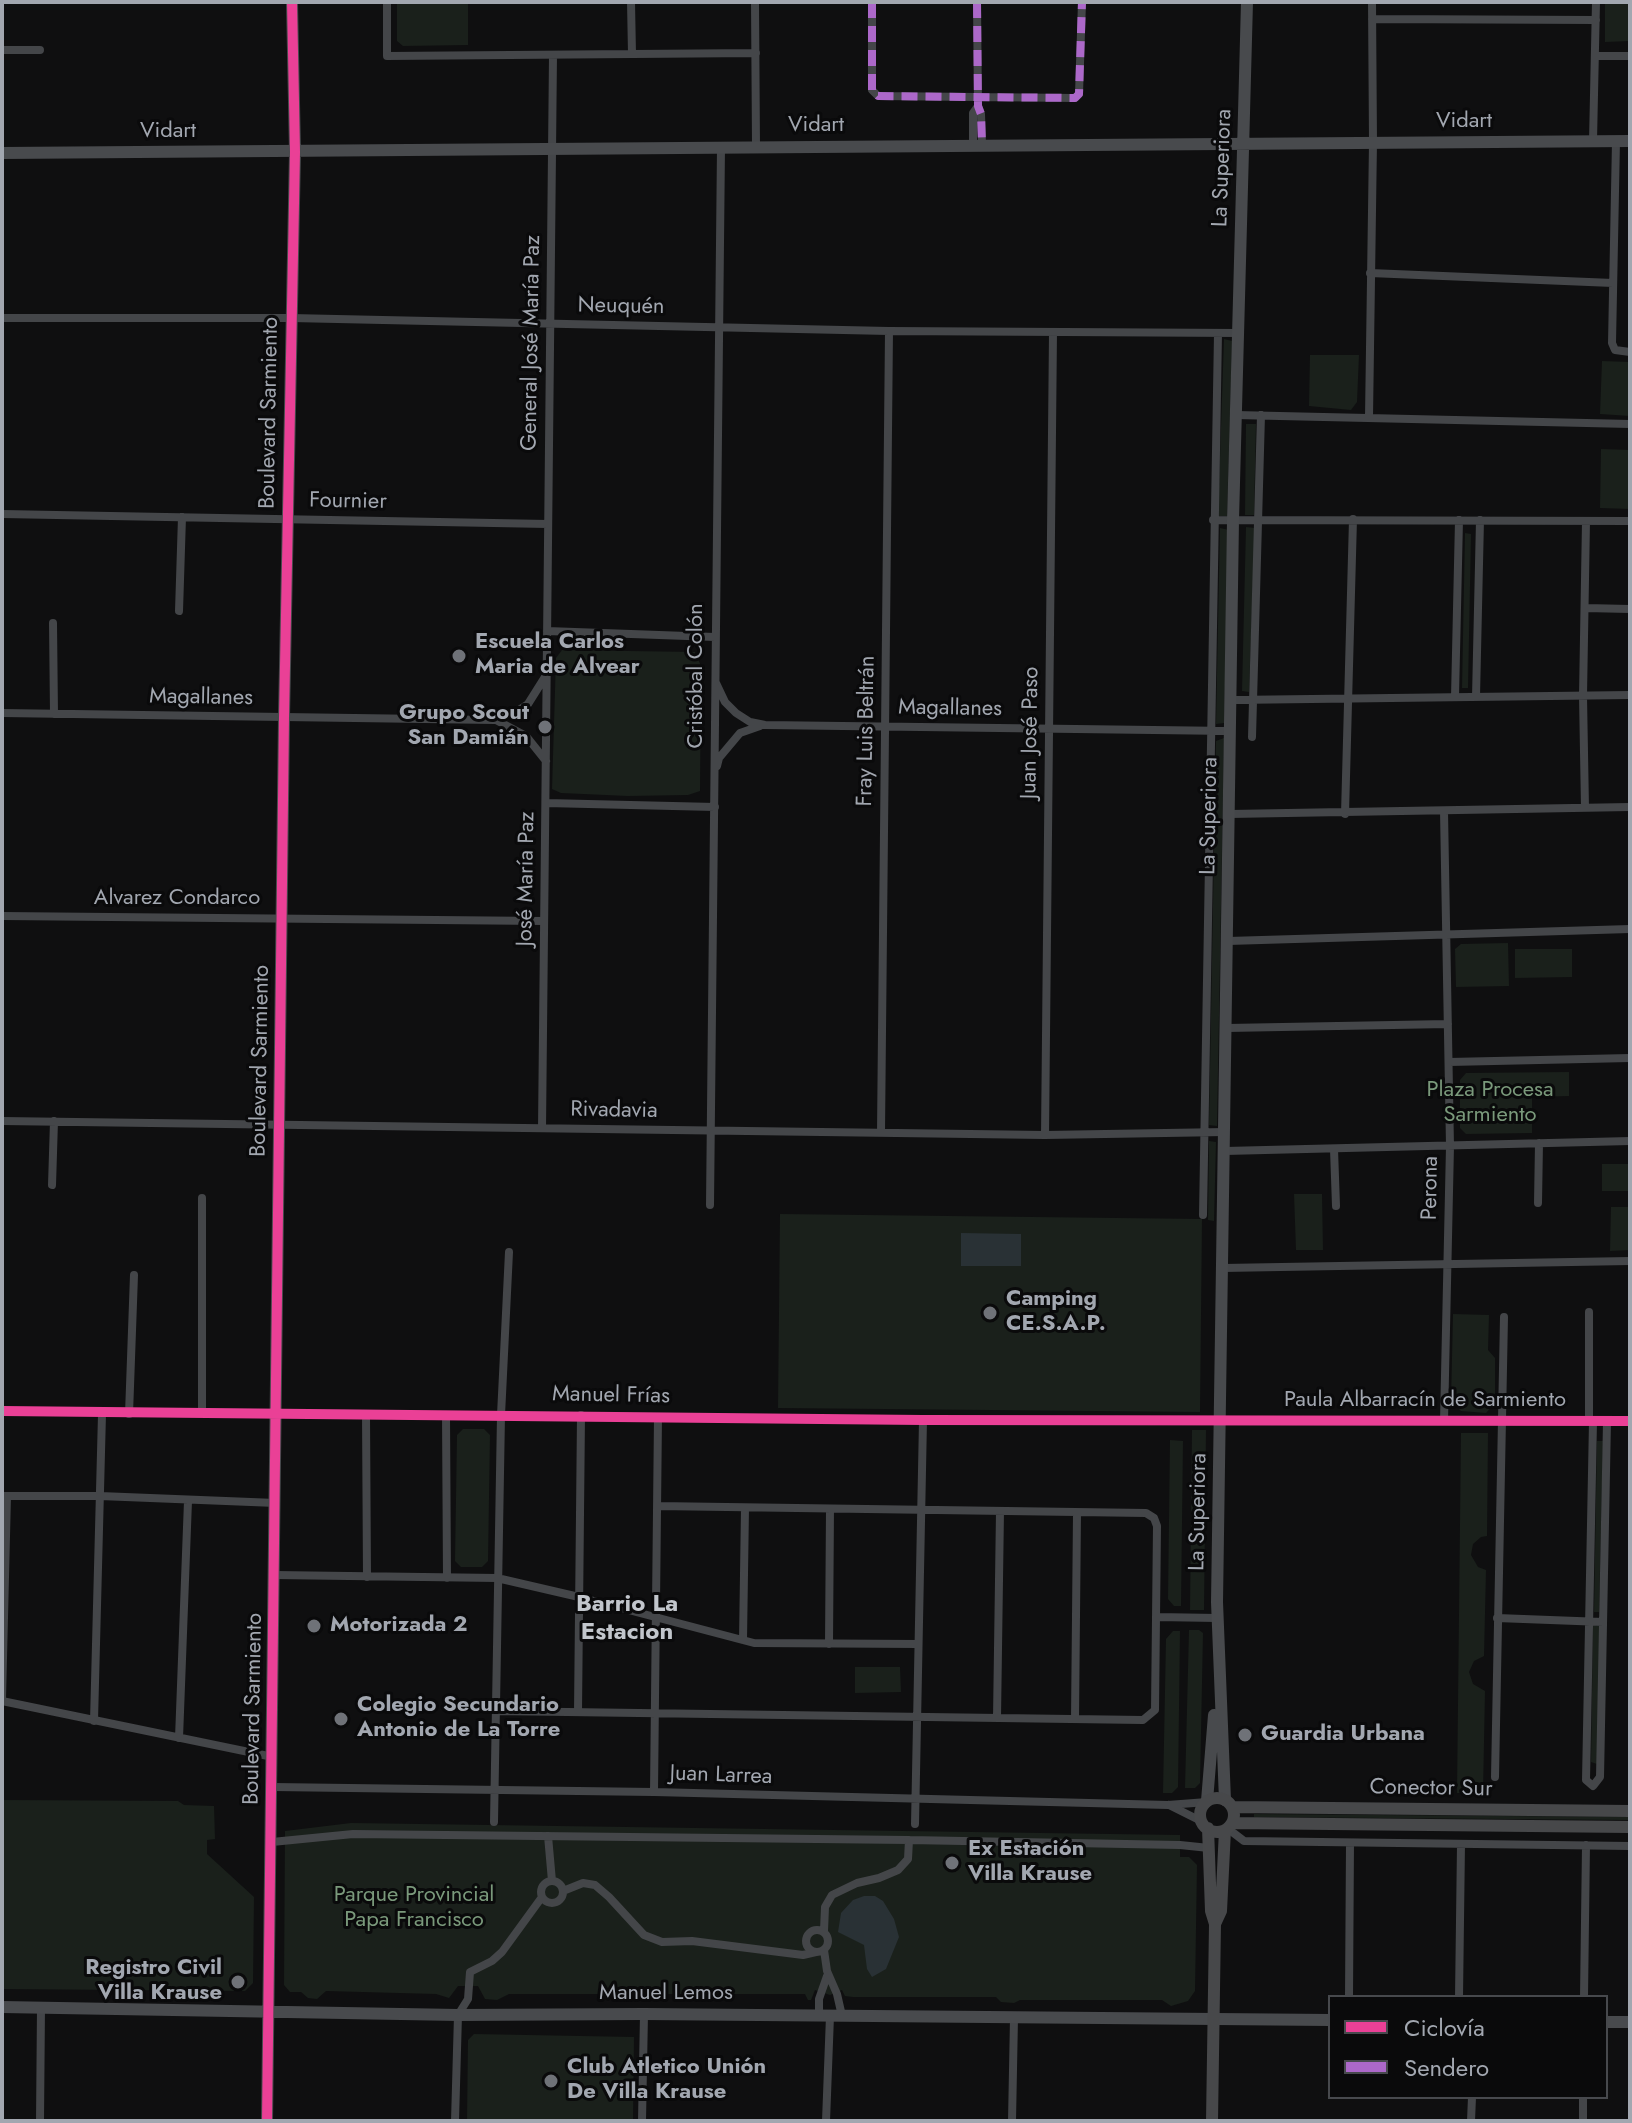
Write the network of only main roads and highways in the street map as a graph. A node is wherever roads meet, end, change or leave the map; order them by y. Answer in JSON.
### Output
{"nodes":[{"id":1,"x":1228,"y":1803,"type":"junction"},
{"id":2,"x":1630,"y":1811,"type":"edge"},
{"id":3,"x":1205,"y":1825,"type":"junction"},
{"id":4,"x":1228,"y":1827,"type":"junction"},
{"id":5,"x":1630,"y":1827,"type":"edge"},
{"id":6,"x":1215,"y":1924,"type":"junction"},
{"id":7,"x":1212,"y":2121,"type":"edge"}],
"edges":[{"from":1,"to":2,"type":"main road","name":"Conector Sur"},
{"from":1,"to":3,"type":"main road"},
{"from":1,"to":4,"type":"main road"},
{"from":3,"to":4,"type":"main road"},
{"from":3,"to":6,"type":"main road"},
{"from":4,"to":5,"type":"main road","name":"Conector Sur"},
{"from":4,"to":6,"type":"main road"},
{"from":6,"to":7,"type":"main road"}]}
